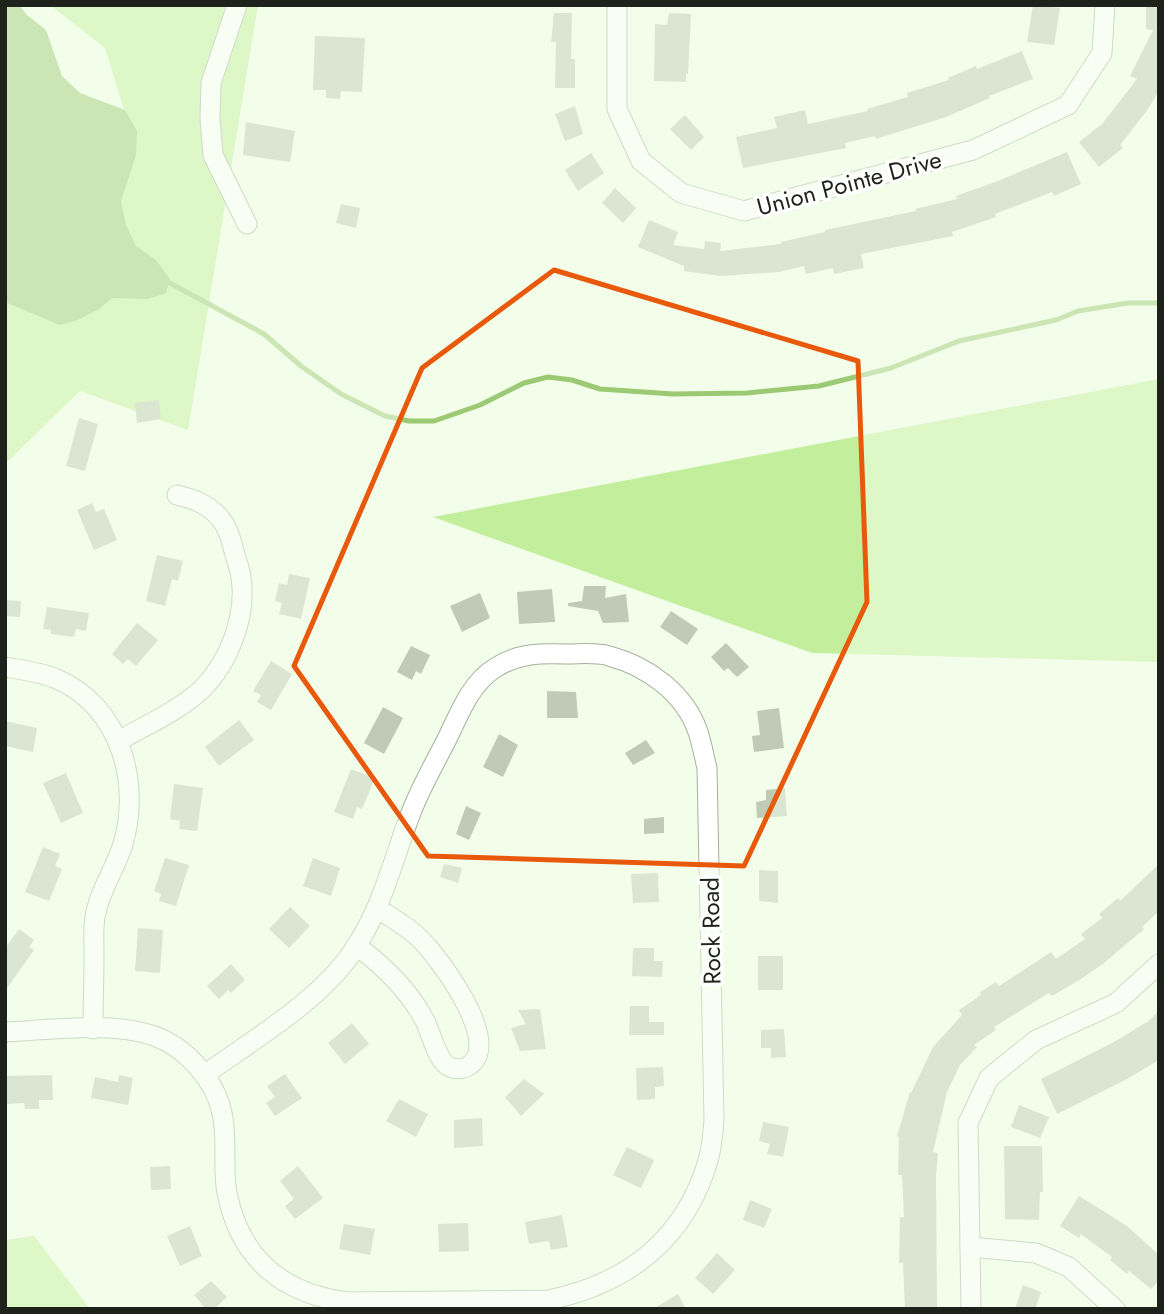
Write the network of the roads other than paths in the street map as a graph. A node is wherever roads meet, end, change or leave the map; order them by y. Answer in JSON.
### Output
{"nodes":[{"id":1,"x":237,"y":5,"type":"edge"},
{"id":2,"x":617,"y":5,"type":"edge"},
{"id":3,"x":1105,"y":5,"type":"edge"},
{"id":4,"x":247,"y":224,"type":"dead end"},
{"id":5,"x":177,"y":495,"type":"dead end"},
{"id":6,"x":5,"y":667,"type":"edge"},
{"id":7,"x":118,"y":741,"type":"junction"},
{"id":8,"x":377,"y":908,"type":"junction"},
{"id":9,"x":357,"y":946,"type":"junction"},
{"id":10,"x":1159,"y":964,"type":"edge"},
{"id":11,"x":93,"y":1029,"type":"junction"},
{"id":12,"x":5,"y":1032,"type":"edge"},
{"id":13,"x":204,"y":1075,"type":"junction"},
{"id":14,"x":970,"y":1247,"type":"junction"},
{"id":15,"x":971,"y":1309,"type":"edge"},
{"id":16,"x":1115,"y":1309,"type":"edge"}],
"edges":[{"from":1,"to":4,"type":"street"},
{"from":2,"to":3,"type":"street","name":"Union Pointe Drive"},
{"from":5,"to":7,"type":"street"},
{"from":6,"to":7,"type":"street"},
{"from":7,"to":11,"type":"street"},
{"from":8,"to":9,"type":"street","name":"Rock Road"},
{"from":8,"to":9,"type":"street"},
{"from":8,"to":13,"type":"street","name":"Rock Road"},
{"from":9,"to":13,"type":"street","name":"Rock Road"},
{"from":10,"to":14,"type":"street"},
{"from":11,"to":12,"type":"street","name":"Rock Road"},
{"from":11,"to":13,"type":"street","name":"Rock Road"},
{"from":14,"to":15,"type":"street"},
{"from":14,"to":16,"type":"street"}]}
